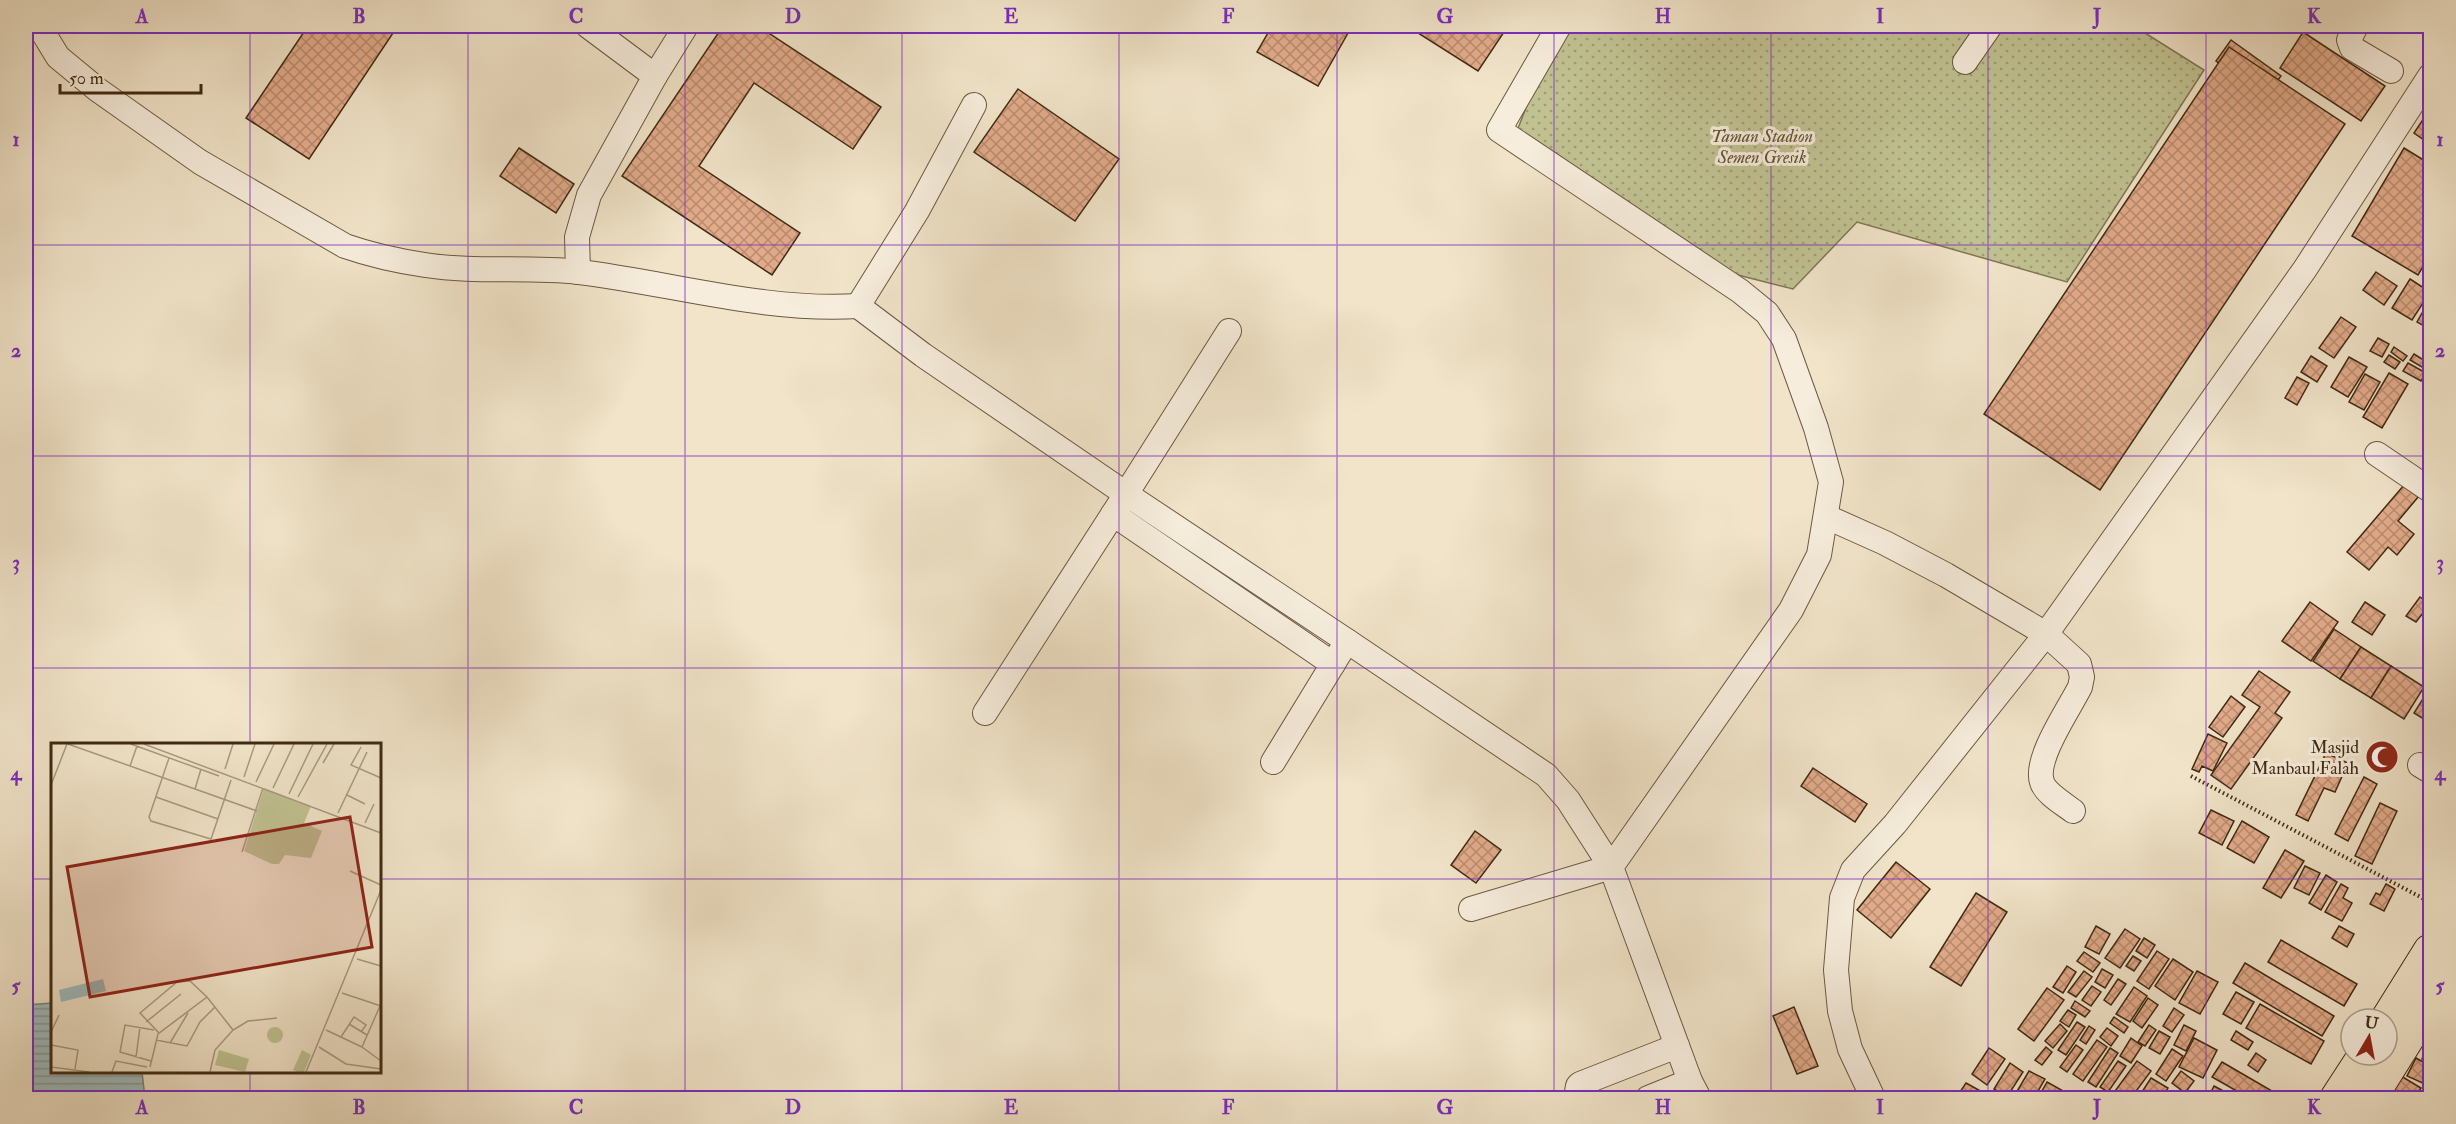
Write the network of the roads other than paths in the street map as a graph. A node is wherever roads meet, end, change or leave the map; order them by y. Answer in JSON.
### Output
{"nodes":[{"id":1,"x":588,"y":26,"type":"edge"},
{"id":2,"x":686,"y":26,"type":"edge"},
{"id":3,"x":1559,"y":26,"type":"edge"},
{"id":4,"x":1990,"y":26,"type":"edge"},
{"id":5,"x":2356,"y":26,"type":"edge"},
{"id":6,"x":36,"y":32,"type":"edge"},
{"id":7,"x":1965,"y":62,"type":"dead end"},
{"id":8,"x":2391,"y":70,"type":"dead end"},
{"id":9,"x":655,"y":76,"type":"junction"},
{"id":10,"x":2430,"y":76,"type":"edge"},
{"id":11,"x":974,"y":105,"type":"dead end"},
{"id":12,"x":578,"y":272,"type":"junction"},
{"id":13,"x":858,"y":306,"type":"junction"},
{"id":14,"x":1229,"y":331,"type":"dead end"},
{"id":15,"x":2377,"y":454,"type":"dead end"},
{"id":16,"x":2430,"y":490,"type":"edge"},
{"id":17,"x":1120,"y":504,"type":"junction"},
{"id":18,"x":1827,"y":517,"type":"junction"},
{"id":19,"x":2046,"y":634,"type":"junction"},
{"id":20,"x":1347,"y":641,"type":"junction"},
{"id":21,"x":1333,"y":664,"type":"junction"},
{"id":22,"x":985,"y":713,"type":"dead end"},
{"id":23,"x":1273,"y":762,"type":"dead end"},
{"id":24,"x":2073,"y":811,"type":"dead end"},
{"id":25,"x":1611,"y":867,"type":"junction"},
{"id":26,"x":1471,"y":909,"type":"dead end"},
{"id":27,"x":2430,"y":951,"type":"edge"},
{"id":28,"x":2395,"y":1007,"type":"edge"},
{"id":29,"x":2428,"y":1012,"type":"edge"},
{"id":30,"x":1677,"y":1046,"type":"junction"},
{"id":31,"x":2357,"y":1067,"type":"edge"},
{"id":32,"x":1694,"y":1090,"type":"edge"},
{"id":33,"x":1587,"y":1098,"type":"edge"},
{"id":34,"x":1648,"y":1098,"type":"edge"},
{"id":35,"x":1873,"y":1098,"type":"edge"},
{"id":36,"x":2337,"y":1098,"type":"edge"},
{"id":37,"x":2370,"y":1098,"type":"edge"}],
"edges":[{"from":1,"to":9,"type":"street"},
{"from":2,"to":9,"type":"street"},
{"from":3,"to":18,"type":"street"},
{"from":4,"to":7,"type":"street"},
{"from":5,"to":8,"type":"street"},
{"from":6,"to":12,"type":"street"},
{"from":9,"to":12,"type":"street"},
{"from":10,"to":19,"type":"street"},
{"from":11,"to":13,"type":"street"},
{"from":12,"to":13,"type":"street"},
{"from":13,"to":17,"type":"street"},
{"from":14,"to":17,"type":"street"},
{"from":15,"to":16,"type":"street"},
{"from":17,"to":20,"type":"street"},
{"from":17,"to":21,"type":"street"},
{"from":17,"to":22,"type":"street"},
{"from":18,"to":19,"type":"street"},
{"from":18,"to":25,"type":"street"},
{"from":19,"to":24,"type":"street"},
{"from":19,"to":35,"type":"street"},
{"from":20,"to":21,"type":"street"},
{"from":20,"to":25,"type":"street"},
{"from":21,"to":23,"type":"street"},
{"from":25,"to":26,"type":"street"},
{"from":25,"to":30,"type":"street"},
{"from":27,"to":28,"type":"highway"},
{"from":29,"to":37,"type":"highway"},
{"from":30,"to":32,"type":"street"},
{"from":30,"to":33,"type":"street"},
{"from":31,"to":36,"type":"highway"},
{"from":32,"to":34,"type":"street"}]}
